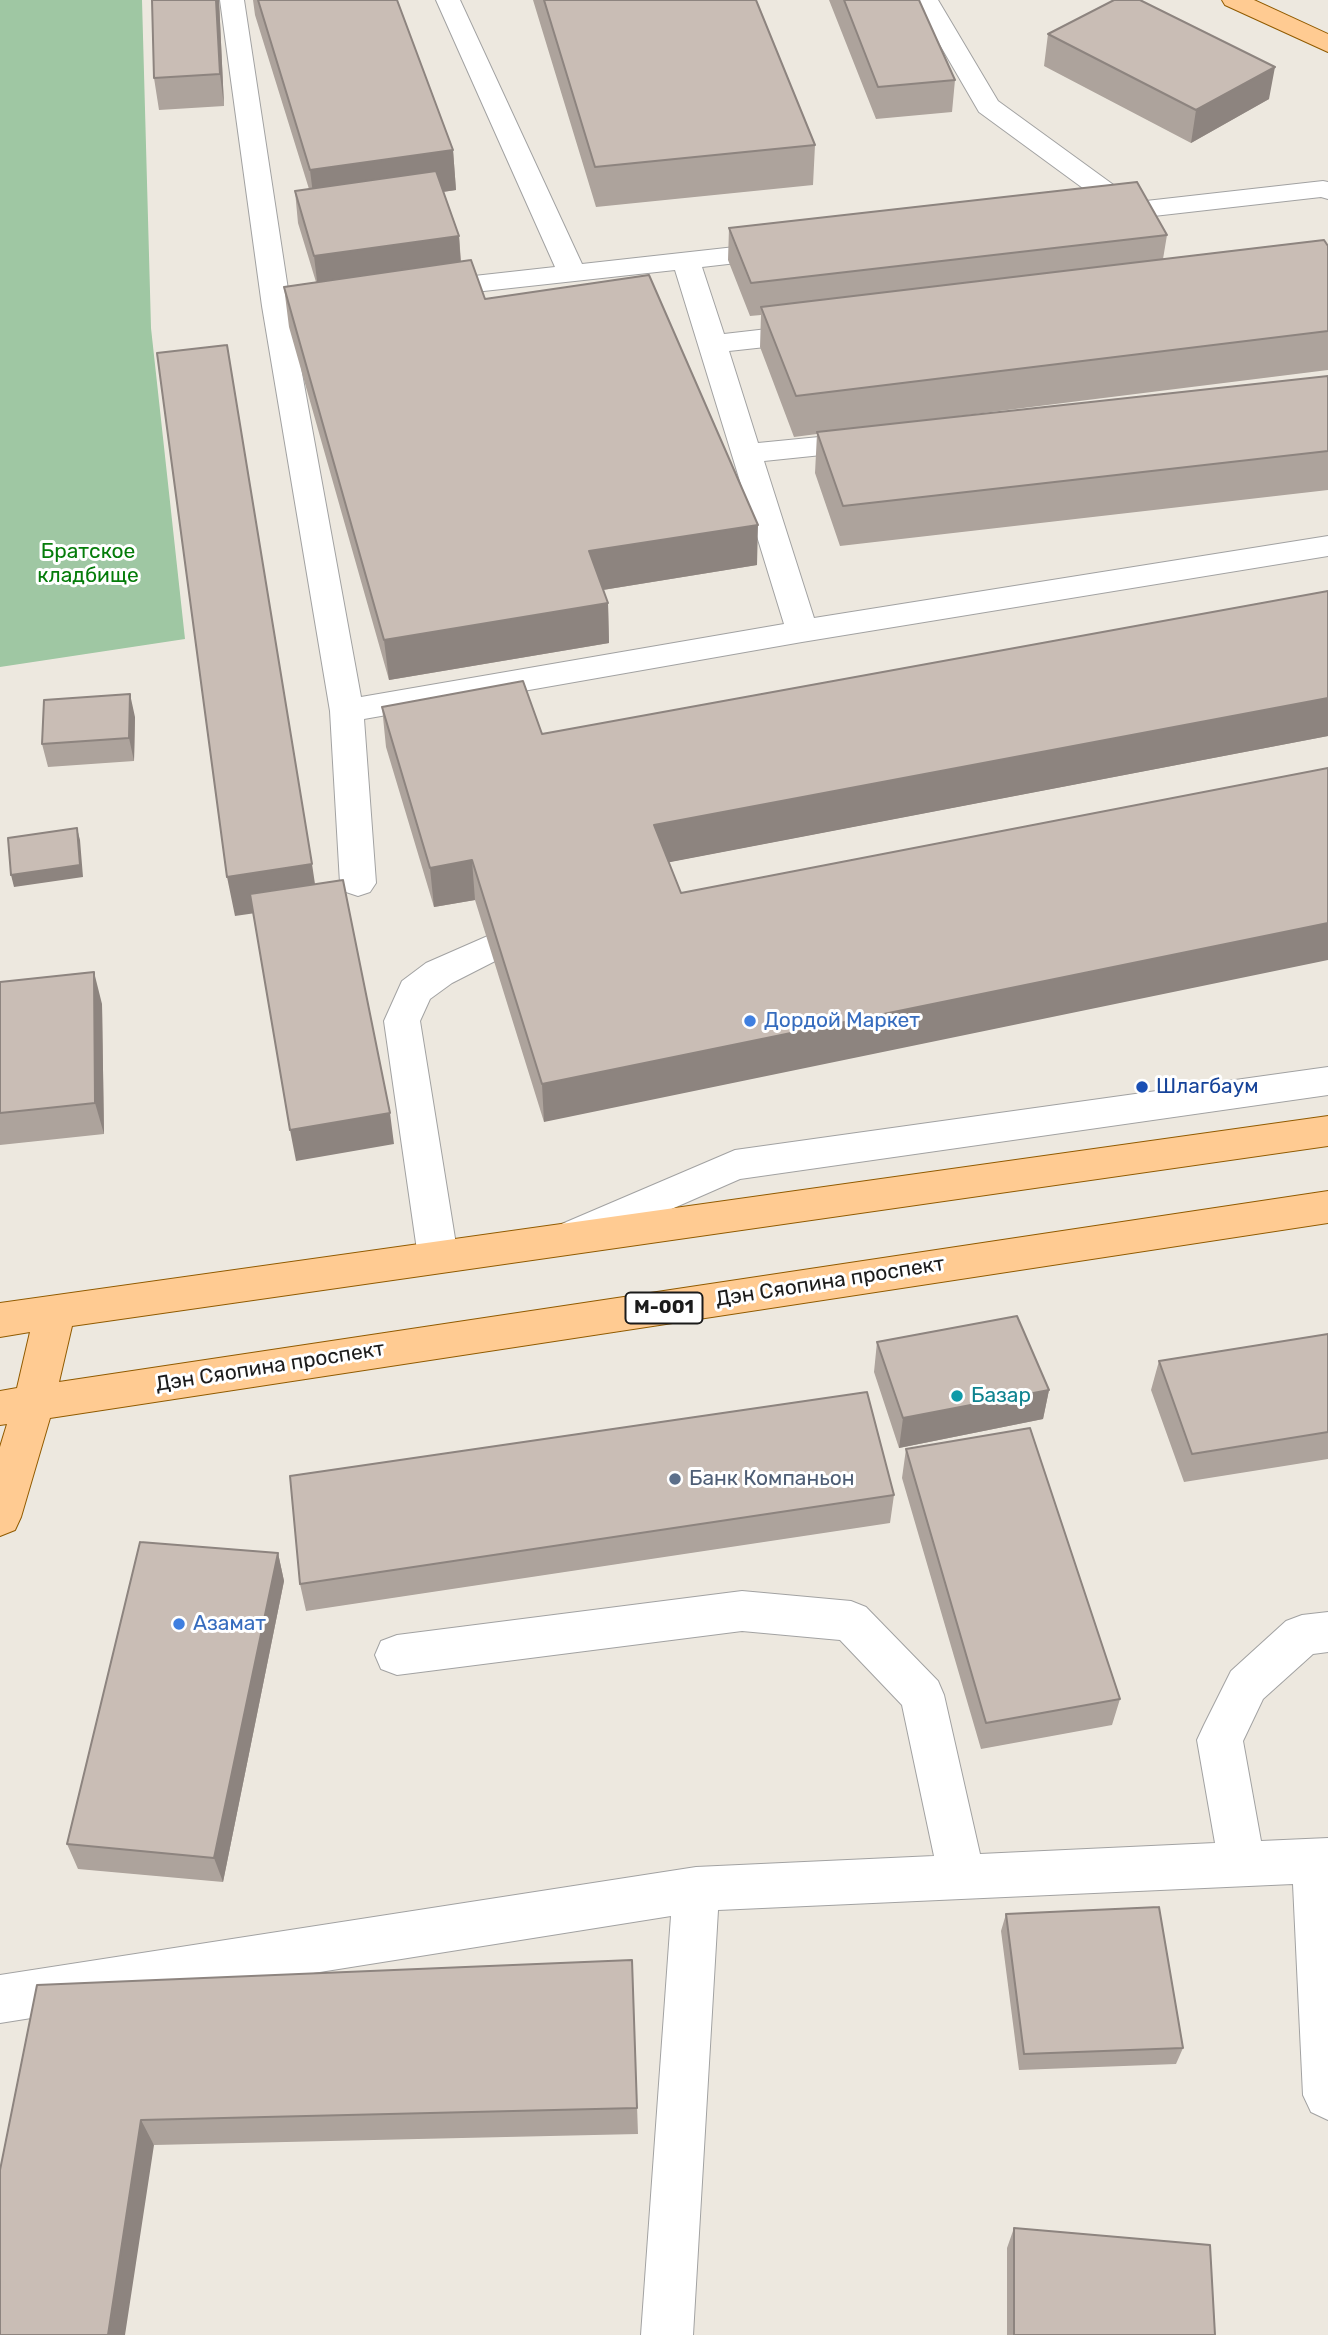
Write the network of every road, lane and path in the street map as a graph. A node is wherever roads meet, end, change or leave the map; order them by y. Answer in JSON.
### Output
{"nodes":[{"id":1,"x":232,"y":0,"type":"edge"},
{"id":2,"x":448,"y":0,"type":"edge"},
{"id":3,"x":926,"y":0,"type":"edge"},
{"id":4,"x":1234,"y":0,"type":"edge"},
{"id":5,"x":1328,"y":44,"type":"edge"},
{"id":6,"x":1327,"y":191,"type":"edge"},
{"id":7,"x":1132,"y":211,"type":"junction"},
{"id":8,"x":1078,"y":217,"type":"edge"},
{"id":9,"x":807,"y":247,"type":"edge"},
{"id":10,"x":686,"y":260,"type":"junction"},
{"id":11,"x":572,"y":273,"type":"junction"},
{"id":12,"x":276,"y":306,"type":"junction"},
{"id":13,"x":835,"y":331,"type":"edge"},
{"id":14,"x":712,"y":344,"type":"junction"},
{"id":15,"x":899,"y":438,"type":"edge"},
{"id":16,"x":746,"y":453,"type":"junction"},
{"id":17,"x":1328,"y":546,"type":"edge"},
{"id":18,"x":802,"y":631,"type":"junction"},
{"id":19,"x":347,"y":710,"type":"junction"},
{"id":20,"x":358,"y":883,"type":"dead end"},
{"id":21,"x":490,"y":948,"type":"edge"},
{"id":22,"x":1328,"y":1081,"type":"edge"},
{"id":23,"x":1328,"y":1130,"type":"edge"},
{"id":24,"x":1328,"y":1207,"type":"edge"},
{"id":25,"x":564,"y":1240,"type":"junction"},
{"id":26,"x":438,"y":1257,"type":"junction"},
{"id":27,"x":55,"y":1312,"type":"junction"},
{"id":28,"x":0,"y":1320,"type":"edge"},
{"id":29,"x":17,"y":1405,"type":"edge"},
{"id":30,"x":0,"y":1517,"type":"edge"},
{"id":31,"x":1328,"y":1632,"type":"edge"},
{"id":32,"x":397,"y":1656,"type":"dead end"},
{"id":33,"x":1322,"y":1860,"type":"edge"},
{"id":34,"x":1242,"y":1863,"type":"junction"},
{"id":35,"x":962,"y":1877,"type":"junction"},
{"id":36,"x":696,"y":1889,"type":"junction"},
{"id":37,"x":0,"y":1999,"type":"edge"},
{"id":38,"x":1328,"y":2095,"type":"edge"},
{"id":39,"x":667,"y":2335,"type":"edge"}],
"edges":[{"from":1,"to":12,"type":"street"},
{"from":2,"to":11,"type":"street"},
{"from":3,"to":7,"type":"street"},
{"from":4,"to":5,"type":"main road"},
{"from":6,"to":7,"type":"street"},
{"from":7,"to":8,"type":"street"},
{"from":9,"to":10,"type":"street"},
{"from":10,"to":11,"type":"street"},
{"from":10,"to":14,"type":"street"},
{"from":11,"to":12,"type":"street"},
{"from":12,"to":19,"type":"street"},
{"from":13,"to":14,"type":"street"},
{"from":14,"to":16,"type":"street"},
{"from":15,"to":16,"type":"street"},
{"from":16,"to":18,"type":"street"},
{"from":17,"to":18,"type":"street"},
{"from":18,"to":19,"type":"street"},
{"from":19,"to":20,"type":"street"},
{"from":21,"to":26,"type":"street"},
{"from":22,"to":25,"type":"street"},
{"from":23,"to":25,"type":"main road"},
{"from":24,"to":29,"type":"main road","name":"Дэн Сяопина проспект","number":"M-001"},
{"from":25,"to":26,"type":"main road"},
{"from":26,"to":27,"type":"main road"},
{"from":27,"to":28,"type":"main road"},
{"from":27,"to":29,"type":"main road"},
{"from":29,"to":30,"type":"main road"},
{"from":31,"to":34,"type":"street"},
{"from":32,"to":35,"type":"street"},
{"from":33,"to":34,"type":"street"},
{"from":33,"to":38,"type":"street"},
{"from":34,"to":35,"type":"street"},
{"from":35,"to":36,"type":"street"},
{"from":36,"to":37,"type":"street"},
{"from":36,"to":39,"type":"street"}]}
